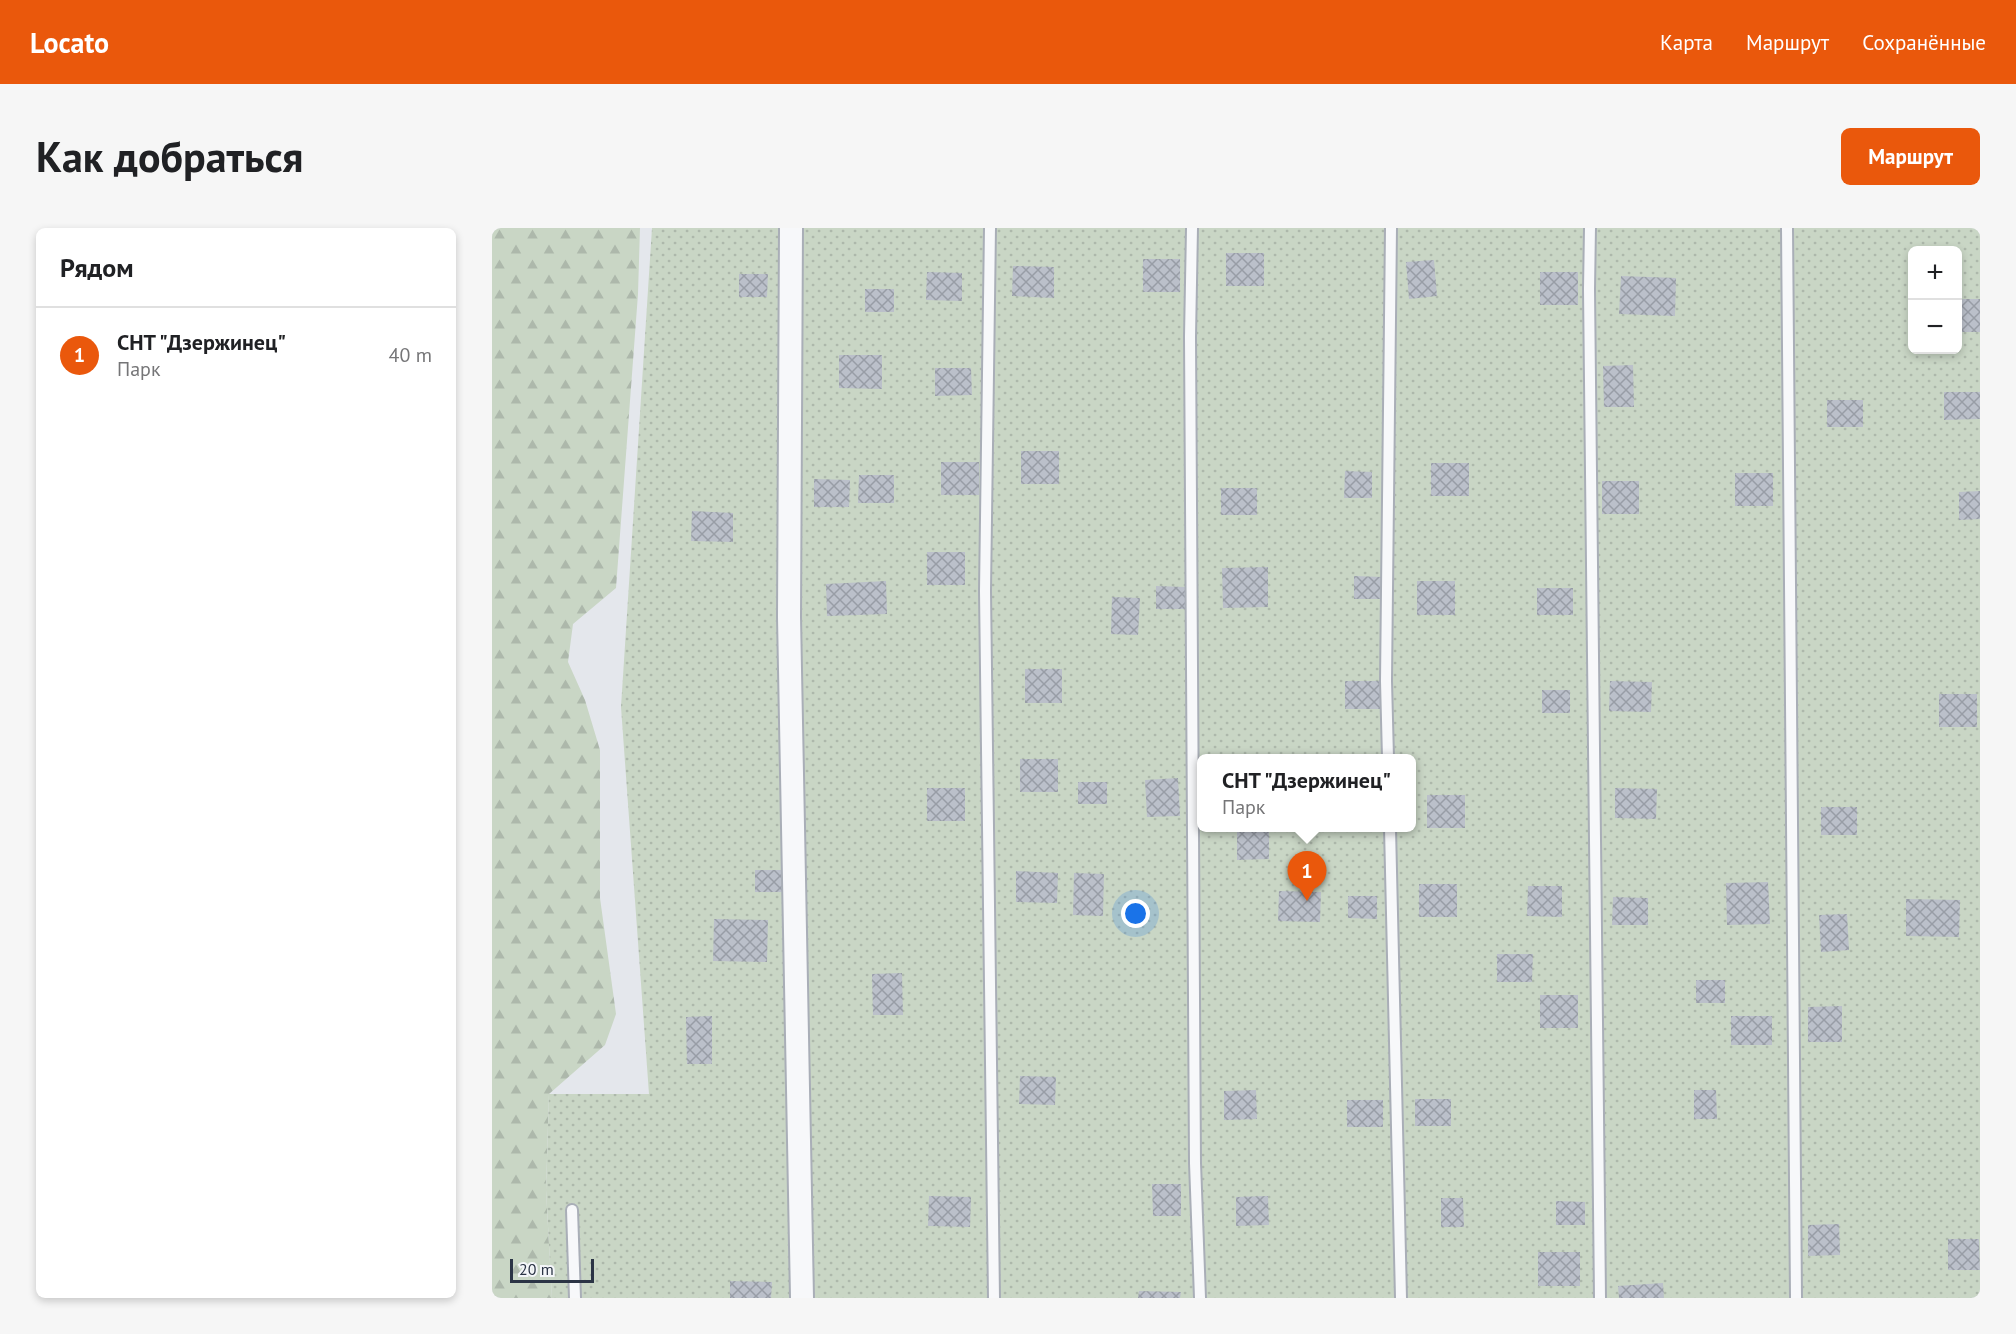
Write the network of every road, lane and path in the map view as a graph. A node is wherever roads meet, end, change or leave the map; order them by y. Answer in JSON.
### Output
{"nodes":[{"id":1,"x":791,"y":228,"type":"edge"},
{"id":2,"x":990,"y":228,"type":"edge"},
{"id":3,"x":1192,"y":228,"type":"edge"},
{"id":4,"x":1391,"y":228,"type":"edge"},
{"id":5,"x":1590,"y":228,"type":"edge"},
{"id":6,"x":1787,"y":228,"type":"edge"},
{"id":7,"x":1388,"y":754,"type":"edge"},
{"id":8,"x":1390,"y":832,"type":"edge"},
{"id":9,"x":572,"y":1210,"type":"dead end"},
{"id":10,"x":575,"y":1298,"type":"edge"},
{"id":11,"x":802,"y":1298,"type":"edge"},
{"id":12,"x":994,"y":1298,"type":"edge"},
{"id":13,"x":1200,"y":1298,"type":"edge"},
{"id":14,"x":1401,"y":1298,"type":"edge"},
{"id":15,"x":1600,"y":1298,"type":"edge"},
{"id":16,"x":1796,"y":1298,"type":"edge"}],
"edges":[{"from":1,"to":11,"type":"street"},
{"from":2,"to":12,"type":"lane"},
{"from":3,"to":13,"type":"lane"},
{"from":4,"to":7,"type":"lane"},
{"from":5,"to":15,"type":"lane"},
{"from":6,"to":16,"type":"lane"},
{"from":8,"to":14,"type":"lane"},
{"from":9,"to":10,"type":"lane"}]}
